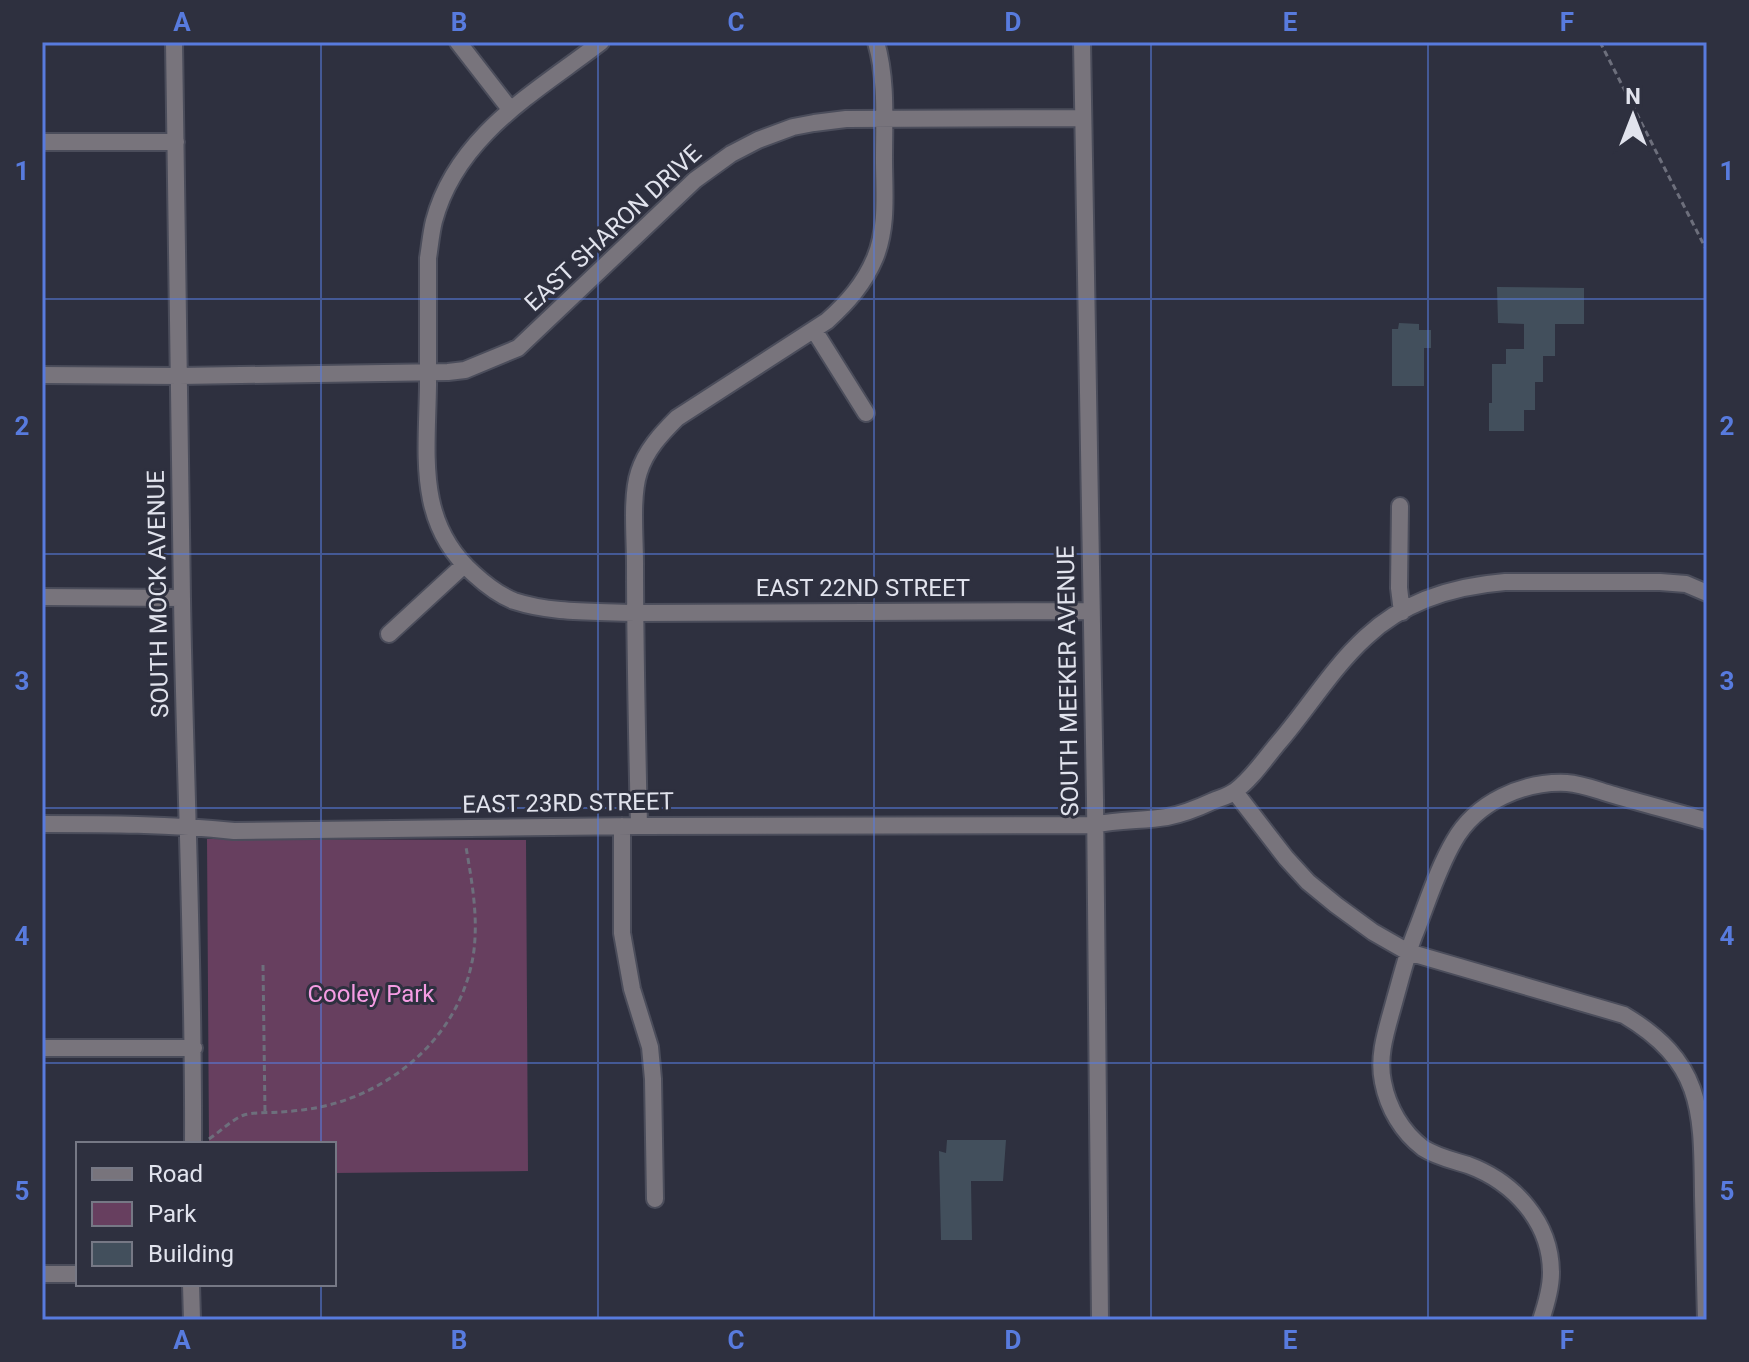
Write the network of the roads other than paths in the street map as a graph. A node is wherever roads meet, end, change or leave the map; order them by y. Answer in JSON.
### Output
{"nodes":[{"id":1,"x":174,"y":42,"type":"edge"},
{"id":2,"x":458,"y":42,"type":"edge"},
{"id":3,"x":601,"y":42,"type":"edge"},
{"id":4,"x":876,"y":42,"type":"edge"},
{"id":5,"x":1082,"y":42,"type":"edge"},
{"id":6,"x":510,"y":109,"type":"junction"},
{"id":7,"x":884,"y":118,"type":"junction"},
{"id":8,"x":1083,"y":118,"type":"junction"},
{"id":9,"x":42,"y":142,"type":"edge"},
{"id":10,"x":176,"y":142,"type":"junction"},
{"id":11,"x":814,"y":330,"type":"junction"},
{"id":12,"x":428,"y":371,"type":"junction"},
{"id":13,"x":42,"y":375,"type":"edge"},
{"id":14,"x":179,"y":376,"type":"junction"},
{"id":15,"x":866,"y":413,"type":"dead end"},
{"id":16,"x":1400,"y":506,"type":"dead end"},
{"id":17,"x":464,"y":565,"type":"junction"},
{"id":18,"x":1707,"y":593,"type":"edge"},
{"id":19,"x":42,"y":597,"type":"edge"},
{"id":20,"x":182,"y":598,"type":"junction"},
{"id":21,"x":1091,"y":611,"type":"junction"},
{"id":22,"x":1402,"y":612,"type":"junction"},
{"id":23,"x":635,"y":613,"type":"junction"},
{"id":24,"x":389,"y":634,"type":"dead end"},
{"id":25,"x":1235,"y":792,"type":"junction"},
{"id":26,"x":1707,"y":821,"type":"edge"},
{"id":27,"x":42,"y":824,"type":"edge"},
{"id":28,"x":1094,"y":825,"type":"junction"},
{"id":29,"x":188,"y":826,"type":"junction"},
{"id":30,"x":630,"y":826,"type":"junction"},
{"id":31,"x":1408,"y":952,"type":"junction"},
{"id":32,"x":42,"y":1048,"type":"edge"},
{"id":33,"x":194,"y":1048,"type":"junction"},
{"id":34,"x":193,"y":1142,"type":"edge"},
{"id":35,"x":655,"y":1199,"type":"dead end"},
{"id":36,"x":42,"y":1274,"type":"edge"},
{"id":37,"x":76,"y":1274,"type":"edge"},
{"id":38,"x":191,"y":1286,"type":"edge"},
{"id":39,"x":192,"y":1320,"type":"edge"},
{"id":40,"x":1100,"y":1320,"type":"edge"},
{"id":41,"x":1541,"y":1320,"type":"edge"},
{"id":42,"x":1706,"y":1320,"type":"edge"}],
"edges":[{"from":1,"to":10,"type":"street","name":"SOUTH MOCK AVENUE"},
{"from":2,"to":6,"type":"street"},
{"from":3,"to":6,"type":"street","name":"EAST 22ND STREET"},
{"from":4,"to":7,"type":"street"},
{"from":5,"to":8,"type":"street","name":"SOUTH MEEKER AVENUE"},
{"from":6,"to":12,"type":"street","name":"EAST 22ND STREET"},
{"from":7,"to":8,"type":"street","name":"EAST SHARON DRIVE"},
{"from":7,"to":11,"type":"street"},
{"from":7,"to":12,"type":"street","name":"EAST SHARON DRIVE"},
{"from":8,"to":21,"type":"street","name":"SOUTH MEEKER AVENUE"},
{"from":9,"to":10,"type":"street"},
{"from":10,"to":14,"type":"street","name":"SOUTH MOCK AVENUE"},
{"from":11,"to":15,"type":"street"},
{"from":11,"to":23,"type":"street"},
{"from":12,"to":14,"type":"street","name":"EAST SHARON DRIVE"},
{"from":12,"to":17,"type":"street","name":"EAST 22ND STREET"},
{"from":13,"to":14,"type":"street","name":"EAST SHARON DRIVE"},
{"from":14,"to":20,"type":"street","name":"SOUTH MOCK AVENUE"},
{"from":16,"to":22,"type":"street"},
{"from":17,"to":23,"type":"street","name":"EAST 22ND STREET"},
{"from":17,"to":24,"type":"street"},
{"from":18,"to":22,"type":"street"},
{"from":19,"to":20,"type":"street"},
{"from":20,"to":29,"type":"street","name":"SOUTH MOCK AVENUE"},
{"from":21,"to":23,"type":"street","name":"EAST 22ND STREET"},
{"from":21,"to":28,"type":"street","name":"SOUTH MEEKER AVENUE"},
{"from":22,"to":25,"type":"street"},
{"from":23,"to":30,"type":"street"},
{"from":25,"to":28,"type":"street","name":"EAST 23RD STREET"},
{"from":25,"to":31,"type":"street"},
{"from":26,"to":31,"type":"street"},
{"from":27,"to":29,"type":"street","name":"EAST 23RD STREET"},
{"from":28,"to":30,"type":"street","name":"EAST 23RD STREET"},
{"from":28,"to":40,"type":"street","name":"SOUTH MEEKER AVENUE"},
{"from":29,"to":30,"type":"street","name":"EAST 23RD STREET"},
{"from":29,"to":33,"type":"street","name":"SOUTH MOCK AVENUE"},
{"from":30,"to":35,"type":"street"},
{"from":31,"to":41,"type":"street"},
{"from":31,"to":42,"type":"street"},
{"from":32,"to":33,"type":"street"},
{"from":33,"to":34,"type":"street","name":"SOUTH MOCK AVENUE"},
{"from":36,"to":37,"type":"street"},
{"from":38,"to":39,"type":"street"}]}
